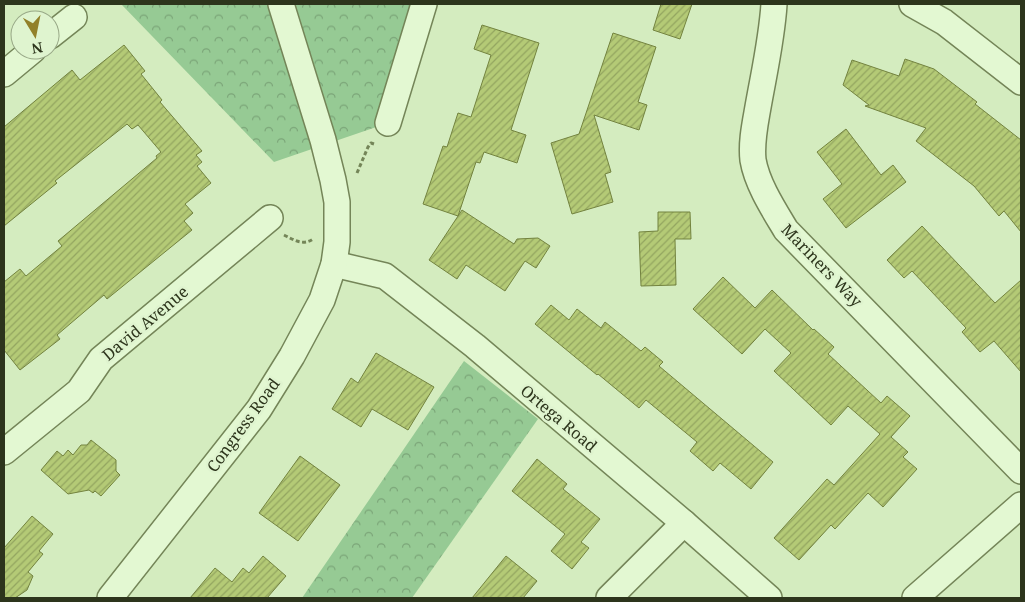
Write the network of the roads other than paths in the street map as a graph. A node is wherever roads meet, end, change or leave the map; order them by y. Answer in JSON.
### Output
{"nodes":[{"id":1,"x":281,"y":4,"type":"edge"},
{"id":2,"x":424,"y":4,"type":"edge"},
{"id":3,"x":774,"y":4,"type":"edge"},
{"id":4,"x":912,"y":4,"type":"edge"},
{"id":5,"x":74,"y":17,"type":"dead end"},
{"id":6,"x":60,"y":28,"type":"edge"},
{"id":7,"x":21,"y":60,"type":"edge"},
{"id":8,"x":4,"y":74,"type":"edge"},
{"id":9,"x":1021,"y":82,"type":"edge"},
{"id":10,"x":388,"y":122,"type":"road end"},
{"id":11,"x":270,"y":218,"type":"road end"},
{"id":12,"x":334,"y":264,"type":"junction"},
{"id":13,"x":4,"y":452,"type":"edge"},
{"id":14,"x":1021,"y":470,"type":"edge"},
{"id":15,"x":1021,"y":505,"type":"edge"},
{"id":16,"x":684,"y":523,"type":"junction"},
{"id":17,"x":110,"y":598,"type":"edge"},
{"id":18,"x":609,"y":598,"type":"edge"},
{"id":19,"x":769,"y":598,"type":"edge"},
{"id":20,"x":915,"y":598,"type":"edge"}],
"edges":[{"from":1,"to":12,"type":"street","name":"Congress Road"},
{"from":2,"to":10,"type":"street"},
{"from":3,"to":14,"type":"street","name":"Mariners Way"},
{"from":4,"to":9,"type":"street"},
{"from":5,"to":6,"type":"street"},
{"from":7,"to":8,"type":"street"},
{"from":11,"to":13,"type":"street","name":"David Avenue"},
{"from":12,"to":16,"type":"street","name":"Ortega Road"},
{"from":12,"to":17,"type":"street","name":"Congress Road"},
{"from":15,"to":20,"type":"street"},
{"from":16,"to":18,"type":"street"},
{"from":16,"to":19,"type":"street","name":"Ortega Road"}]}
